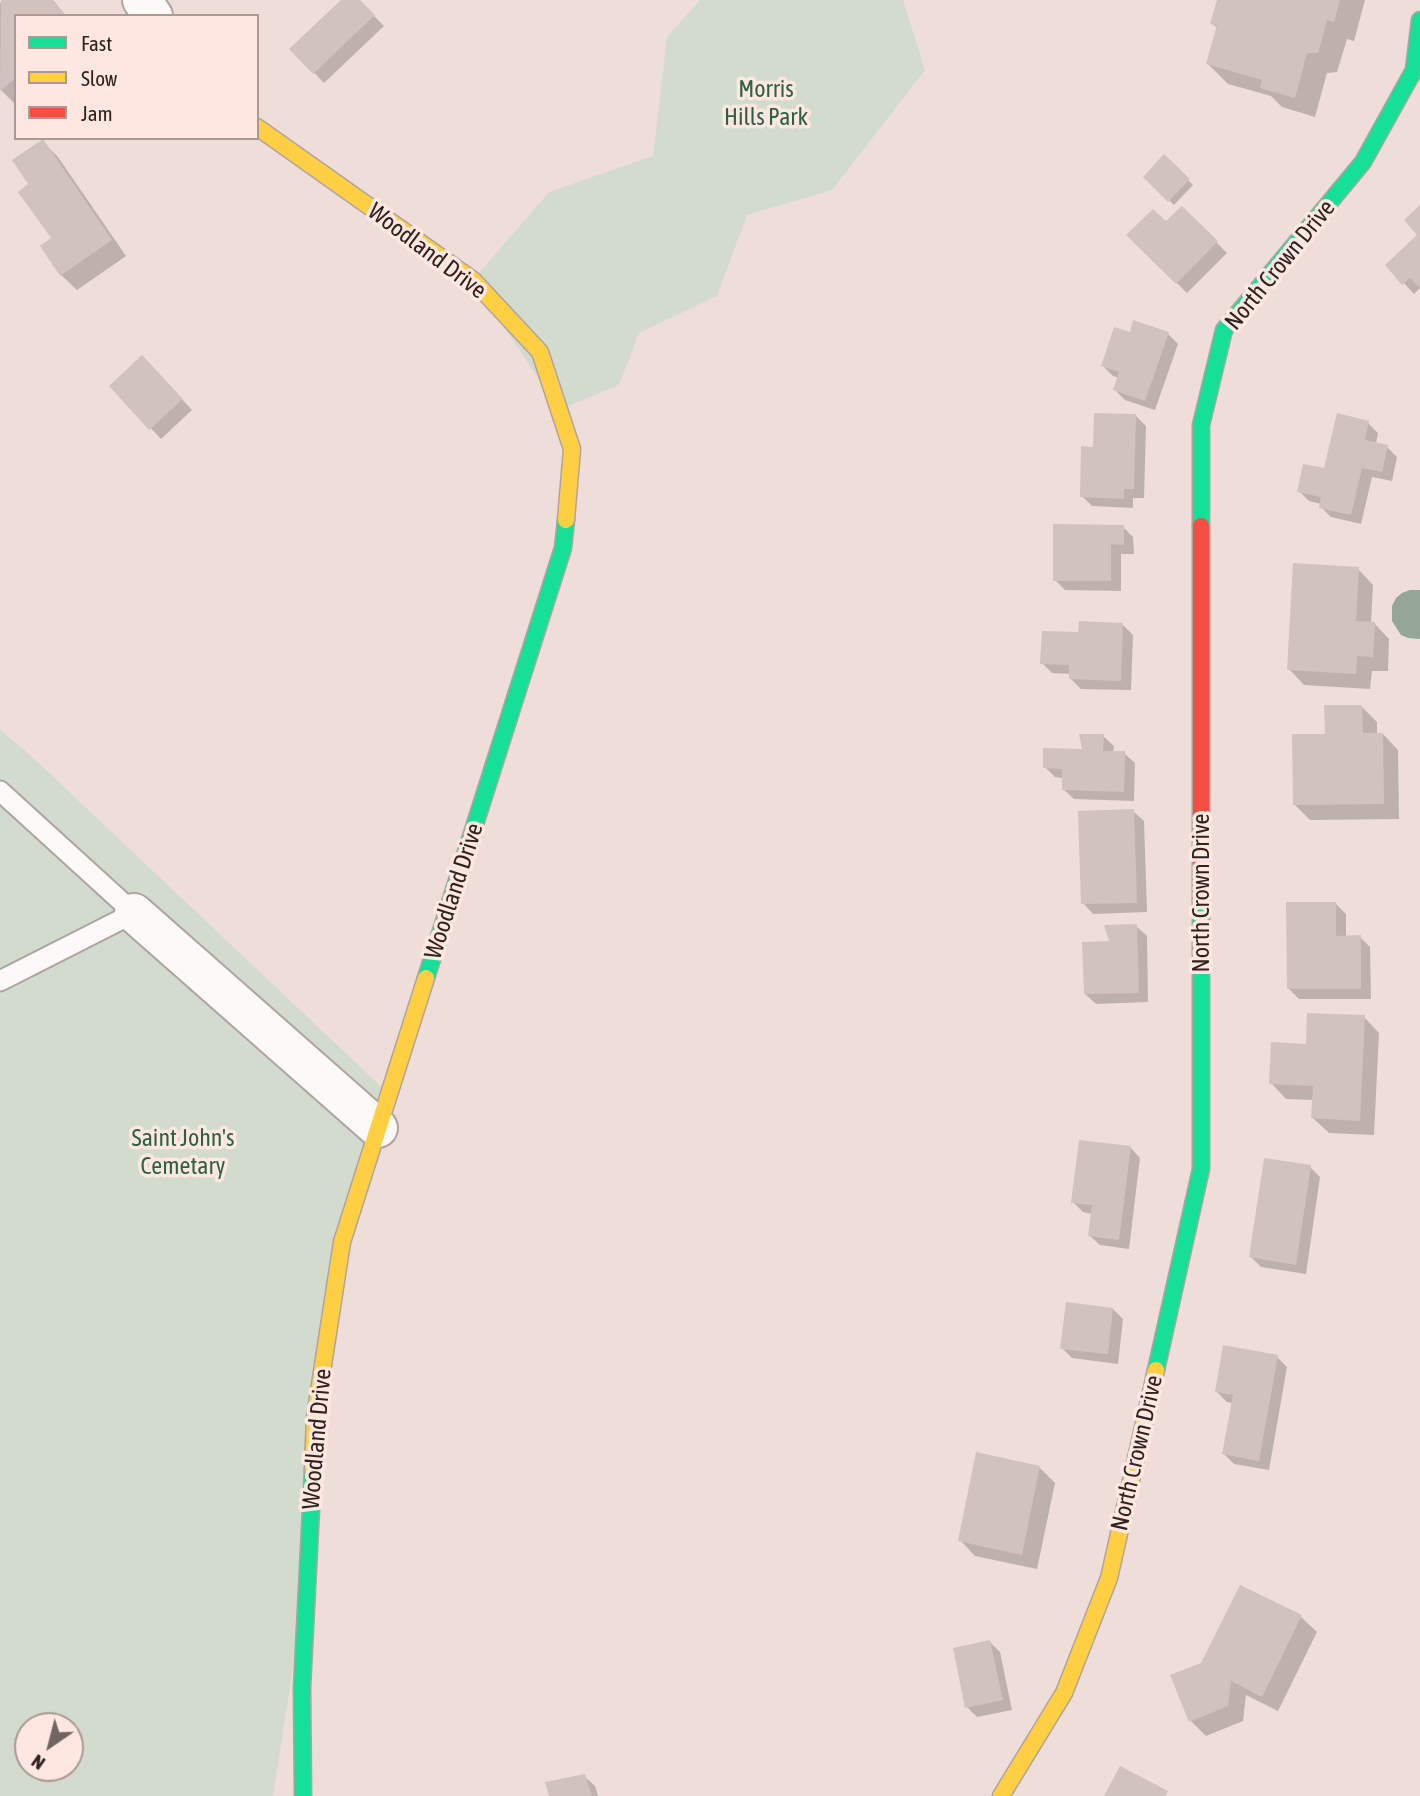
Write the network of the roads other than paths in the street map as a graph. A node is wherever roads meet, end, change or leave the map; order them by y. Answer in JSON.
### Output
{"nodes":[{"id":1,"x":1420,"y":20,"type":"edge"},
{"id":2,"x":259,"y":128,"type":"edge"},
{"id":3,"x":0,"y":791,"type":"edge"},
{"id":4,"x":134,"y":913,"type":"junction"},
{"id":5,"x":0,"y":981,"type":"edge"},
{"id":6,"x":378,"y":1128,"type":"junction"},
{"id":7,"x":303,"y":1796,"type":"edge"},
{"id":8,"x":1001,"y":1796,"type":"edge"}],
"edges":[{"from":1,"to":8,"type":"street","name":"North Crown Drive"},
{"from":2,"to":6,"type":"street","name":"Woodland Drive"},
{"from":3,"to":4,"type":"lane"},
{"from":4,"to":5,"type":"lane"},
{"from":4,"to":6,"type":"street"},
{"from":6,"to":7,"type":"street","name":"Woodland Drive"}]}
